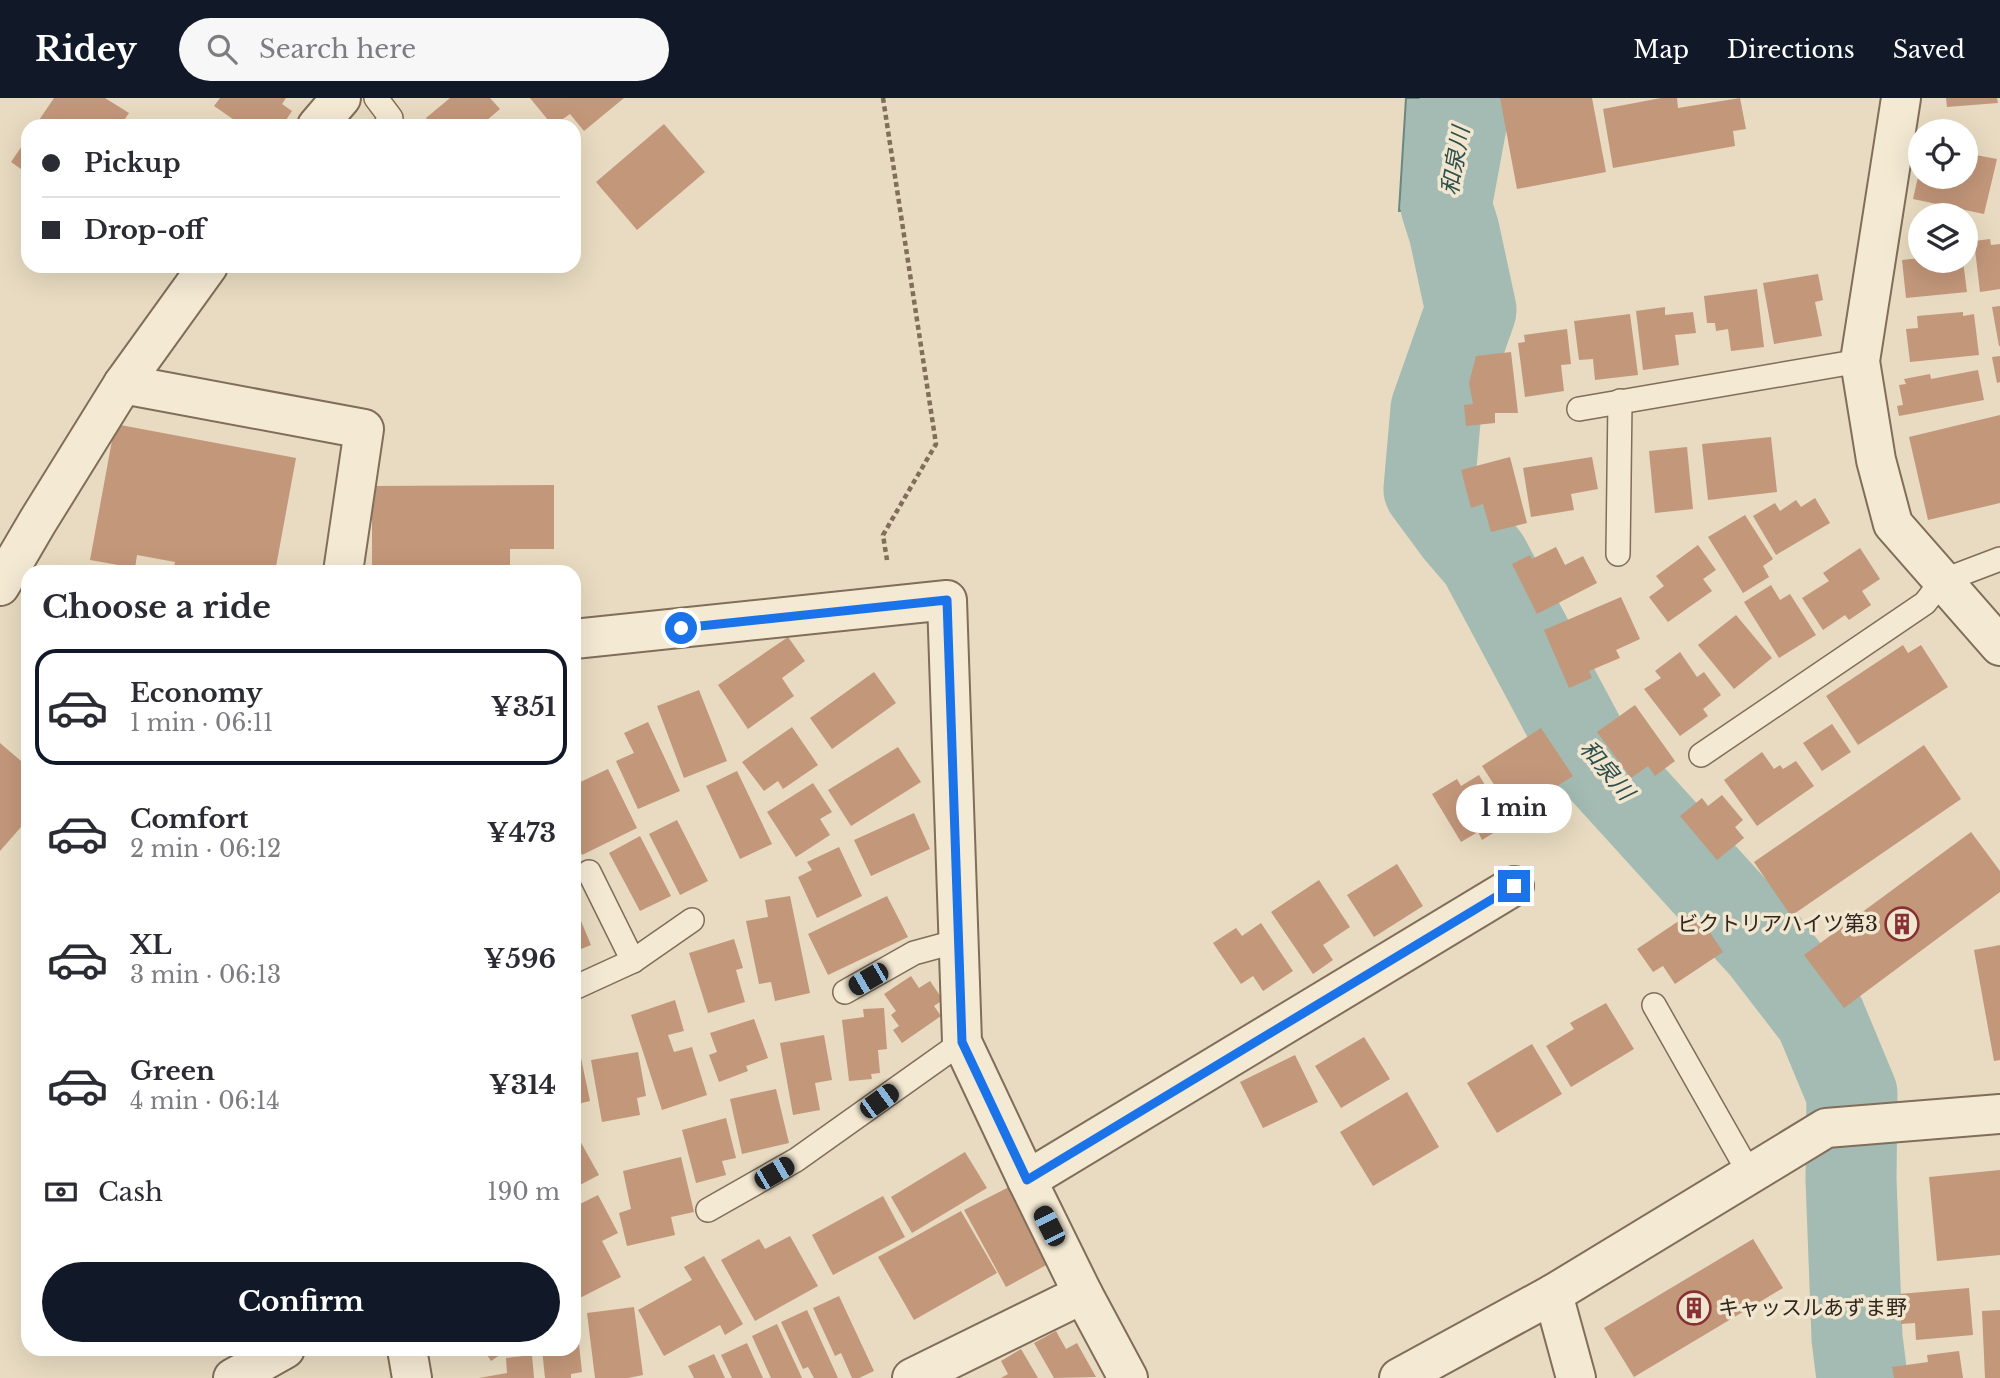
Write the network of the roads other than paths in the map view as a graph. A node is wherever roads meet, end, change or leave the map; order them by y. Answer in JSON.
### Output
{"nodes":[{"id":1,"x":376,"y":98,"type":"edge"},
{"id":2,"x":1901,"y":98,"type":"edge"},
{"id":3,"x":390,"y":119,"type":"edge"},
{"id":4,"x":203,"y":273,"type":"edge"},
{"id":5,"x":1860,"y":361,"type":"junction"},
{"id":6,"x":123,"y":384,"type":"junction"},
{"id":7,"x":1620,"y":401,"type":"junction"},
{"id":8,"x":1579,"y":409,"type":"dead end"},
{"id":9,"x":1618,"y":554,"type":"dead end"},
{"id":10,"x":2000,"y":559,"type":"edge"},
{"id":11,"x":344,"y":565,"type":"edge"},
{"id":12,"x":1942,"y":581,"type":"junction"},
{"id":13,"x":0,"y":586,"type":"edge"},
{"id":14,"x":581,"y":638,"type":"edge"},
{"id":15,"x":2000,"y":646,"type":"edge"},
{"id":16,"x":1701,"y":755,"type":"dead end"},
{"id":17,"x":589,"y":872,"type":"dead end"},
{"id":18,"x":1514,"y":886,"type":"dead end"},
{"id":19,"x":692,"y":920,"type":"dead end"},
{"id":20,"x":958,"y":942,"type":"junction"},
{"id":21,"x":633,"y":961,"type":"junction"},
{"id":22,"x":581,"y":985,"type":"edge"},
{"id":23,"x":845,"y":992,"type":"dead end"},
{"id":24,"x":1654,"y":1005,"type":"dead end"},
{"id":25,"x":962,"y":1042,"type":"junction"},
{"id":26,"x":2000,"y":1114,"type":"edge"},
{"id":27,"x":1751,"y":1176,"type":"junction"},
{"id":28,"x":1027,"y":1180,"type":"junction"},
{"id":29,"x":708,"y":1210,"type":"dead end"},
{"id":30,"x":1083,"y":1294,"type":"junction"},
{"id":31,"x":1553,"y":1294,"type":"junction"},
{"id":32,"x":272,"y":1356,"type":"edge"},
{"id":33,"x":408,"y":1356,"type":"edge"},
{"id":34,"x":233,"y":1378,"type":"edge"},
{"id":35,"x":412,"y":1378,"type":"edge"},
{"id":36,"x":912,"y":1378,"type":"edge"},
{"id":37,"x":1128,"y":1378,"type":"edge"},
{"id":38,"x":1399,"y":1378,"type":"edge"},
{"id":39,"x":1576,"y":1378,"type":"edge"}],
"edges":[{"from":1,"to":3,"type":"lane"},
{"from":2,"to":5,"type":"street"},
{"from":4,"to":6,"type":"street"},
{"from":5,"to":7,"type":"lane"},
{"from":5,"to":12,"type":"street"},
{"from":6,"to":11,"type":"street"},
{"from":6,"to":13,"type":"street"},
{"from":7,"to":8,"type":"lane"},
{"from":7,"to":9,"type":"lane"},
{"from":10,"to":12,"type":"lane"},
{"from":12,"to":15,"type":"street"},
{"from":12,"to":16,"type":"lane"},
{"from":14,"to":20,"type":"street"},
{"from":17,"to":21,"type":"lane"},
{"from":18,"to":28,"type":"street"},
{"from":19,"to":21,"type":"lane"},
{"from":20,"to":23,"type":"lane"},
{"from":20,"to":25,"type":"street"},
{"from":21,"to":22,"type":"lane"},
{"from":24,"to":27,"type":"lane"},
{"from":25,"to":28,"type":"street"},
{"from":25,"to":29,"type":"lane"},
{"from":26,"to":27,"type":"street"},
{"from":27,"to":31,"type":"street"},
{"from":28,"to":30,"type":"street"},
{"from":30,"to":36,"type":"street"},
{"from":30,"to":37,"type":"street"},
{"from":31,"to":38,"type":"street"},
{"from":31,"to":39,"type":"street"},
{"from":32,"to":34,"type":"street"},
{"from":33,"to":35,"type":"street"}]}
